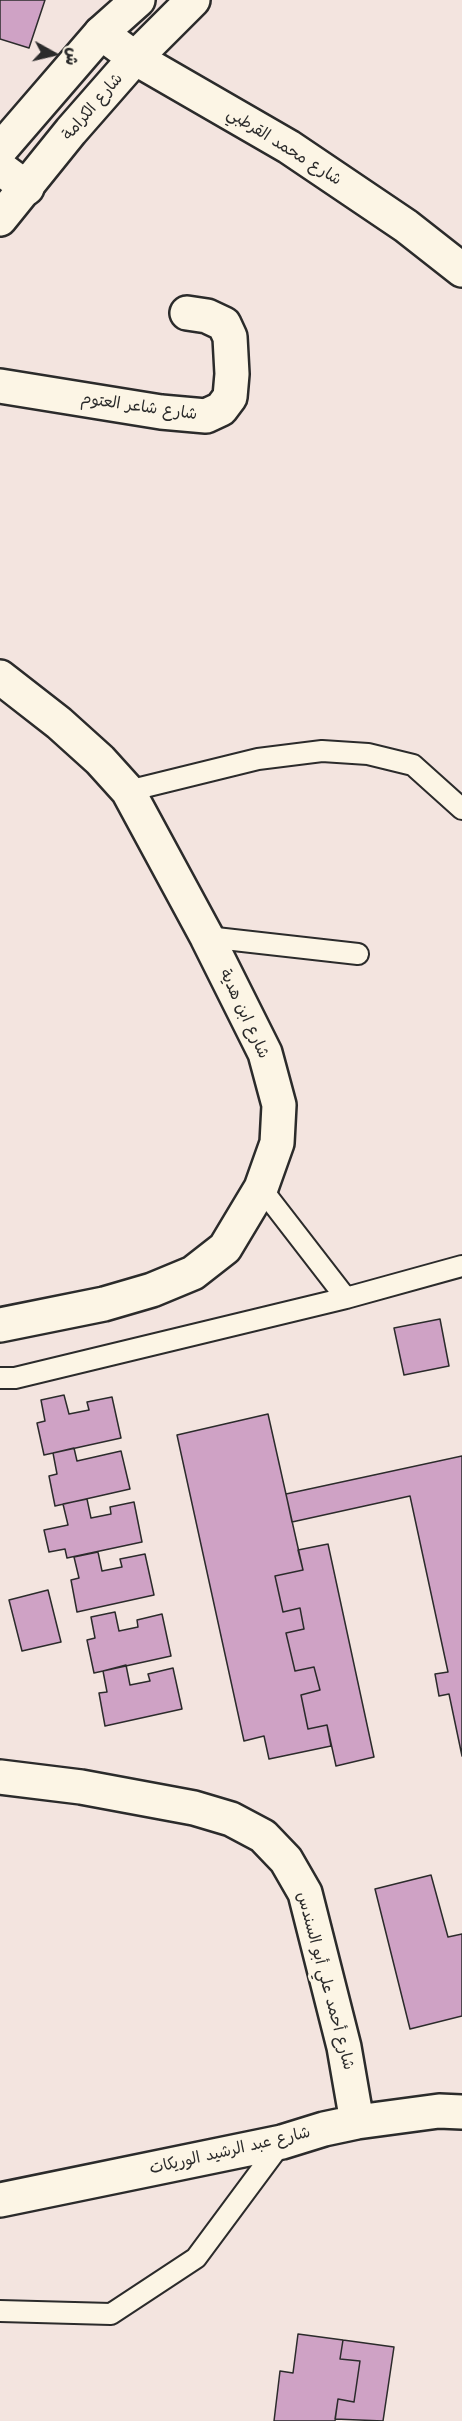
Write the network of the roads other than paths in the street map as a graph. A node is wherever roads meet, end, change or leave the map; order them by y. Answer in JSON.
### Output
{"nodes":[{"id":1,"x":138,"y":0,"type":"edge"},
{"id":2,"x":193,"y":0,"type":"edge"},
{"id":3,"x":101,"y":33,"type":"junction"},
{"id":4,"x":135,"y":58,"type":"junction"},
{"id":5,"x":0,"y":150,"type":"edge"},
{"id":6,"x":0,"y":168,"type":"edge"},
{"id":7,"x":27,"y":188,"type":"junction"},
{"id":8,"x":0,"y":219,"type":"edge"},
{"id":9,"x":462,"y":270,"type":"edge"},
{"id":10,"x":187,"y":313,"type":"dead end"},
{"id":11,"x":0,"y":386,"type":"edge"},
{"id":12,"x":0,"y":677,"type":"edge"},
{"id":13,"x":128,"y":791,"type":"junction"},
{"id":14,"x":462,"y":810,"type":"edge"},
{"id":15,"x":207,"y":937,"type":"junction"},
{"id":16,"x":358,"y":954,"type":"dead end"},
{"id":17,"x":261,"y":1188,"type":"junction"},
{"id":18,"x":462,"y":1266,"type":"edge"},
{"id":19,"x":346,"y":1298,"type":"junction"},
{"id":20,"x":0,"y":1325,"type":"edge"},
{"id":21,"x":0,"y":1378,"type":"edge"},
{"id":22,"x":0,"y":1777,"type":"edge"},
{"id":23,"x":462,"y":2112,"type":"edge"},
{"id":24,"x":357,"y":2122,"type":"junction"},
{"id":25,"x":282,"y":2142,"type":"junction"},
{"id":26,"x":0,"y":2200,"type":"edge"},
{"id":27,"x":0,"y":2311,"type":"edge"}],
"edges":[{"from":1,"to":3,"type":"street"},
{"from":2,"to":4,"type":"street","name":"شارع الكرامة"},
{"from":3,"to":4,"type":"street","name":"شارع محمد القرطبي"},
{"from":3,"to":5,"type":"street"},
{"from":4,"to":7,"type":"street","name":"شارع الكرامة"},
{"from":4,"to":9,"type":"street","name":"شارع محمد القرطبي"},
{"from":6,"to":7,"type":"street"},
{"from":7,"to":8,"type":"street","name":"شارع الكرامة"},
{"from":10,"to":11,"type":"street","name":"شارع شاعر العتوم"},
{"from":12,"to":13,"type":"street","name":"شارع ابن هدية"},
{"from":13,"to":14,"type":"lane"},
{"from":13,"to":15,"type":"street","name":"شارع ابن هدية"},
{"from":15,"to":16,"type":"lane"},
{"from":15,"to":17,"type":"street","name":"شارع ابن هدية"},
{"from":17,"to":19,"type":"lane"},
{"from":17,"to":20,"type":"street","name":"شارع ابن هدية"},
{"from":18,"to":19,"type":"lane"},
{"from":19,"to":21,"type":"lane"},
{"from":22,"to":24,"type":"street","name":"شارع أحمد علي أبو السندس"},
{"from":23,"to":24,"type":"street","name":"شارع عبد الرشيد الوريكات"},
{"from":24,"to":25,"type":"street","name":"شارع عبد الرشيد الوريكات"},
{"from":25,"to":26,"type":"street","name":"شارع عبد الرشيد الوريكات"},
{"from":25,"to":27,"type":"lane"}]}
